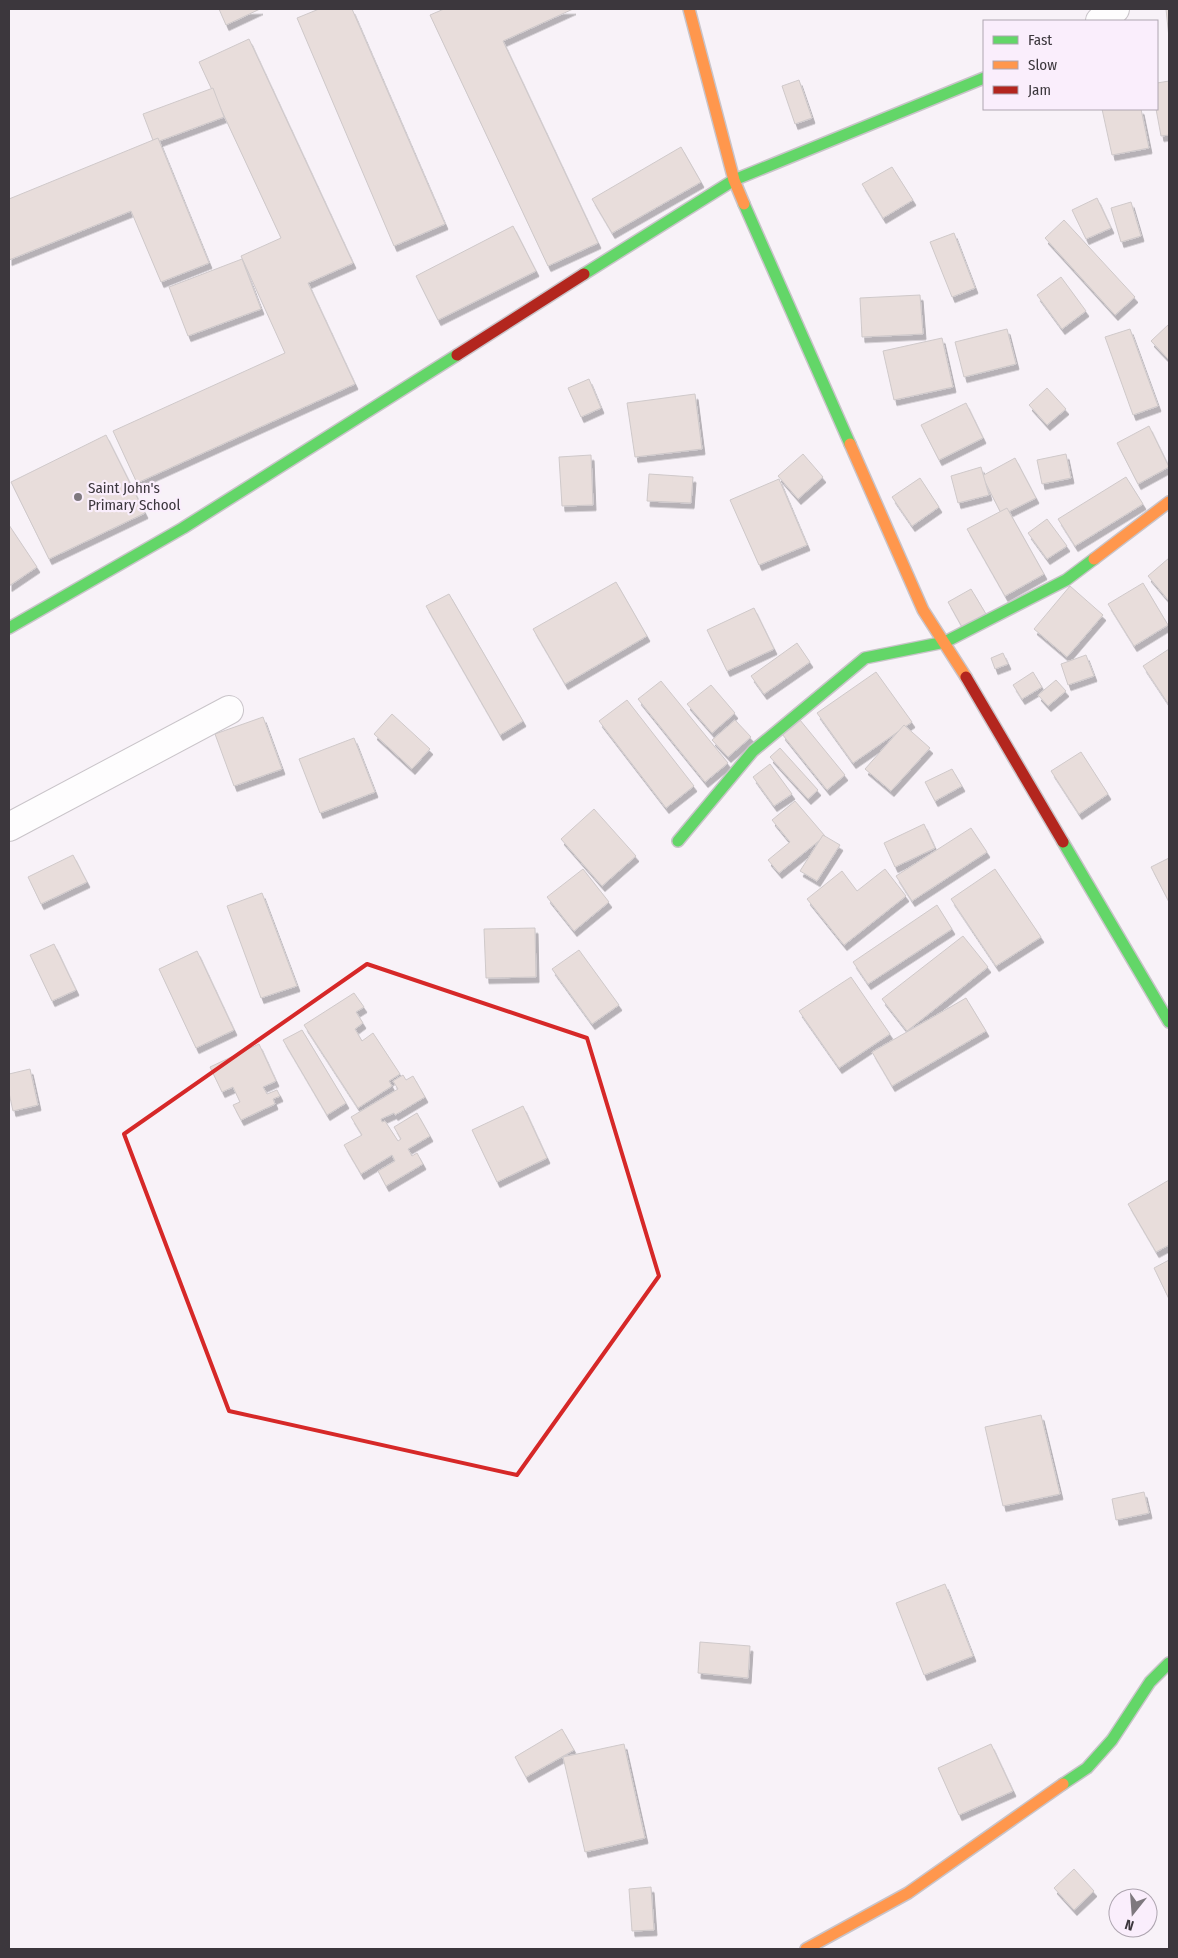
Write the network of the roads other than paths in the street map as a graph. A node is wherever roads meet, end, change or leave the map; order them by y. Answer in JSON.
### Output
{"nodes":[{"id":1,"x":689,"y":9,"type":"edge"},
{"id":2,"x":1115,"y":9,"type":"edge"},
{"id":3,"x":1101,"y":20,"type":"edge"},
{"id":4,"x":983,"y":78,"type":"edge"},
{"id":5,"x":734,"y":180,"type":"junction"},
{"id":6,"x":1169,"y":502,"type":"edge"},
{"id":7,"x":9,"y":628,"type":"edge"},
{"id":8,"x":946,"y":642,"type":"junction"},
{"id":9,"x":229,"y":710,"type":"dead end"},
{"id":10,"x":9,"y":826,"type":"edge"},
{"id":11,"x":678,"y":841,"type":"dead end"},
{"id":12,"x":1169,"y":1022,"type":"edge"},
{"id":13,"x":1169,"y":1663,"type":"edge"},
{"id":14,"x":806,"y":1949,"type":"edge"}],
"edges":[{"from":1,"to":5,"type":"street"},
{"from":2,"to":3,"type":"street"},
{"from":4,"to":5,"type":"street"},
{"from":5,"to":7,"type":"street"},
{"from":5,"to":8,"type":"street"},
{"from":6,"to":8,"type":"street"},
{"from":8,"to":11,"type":"street"},
{"from":8,"to":12,"type":"street"},
{"from":9,"to":10,"type":"street"},
{"from":13,"to":14,"type":"street"}]}
